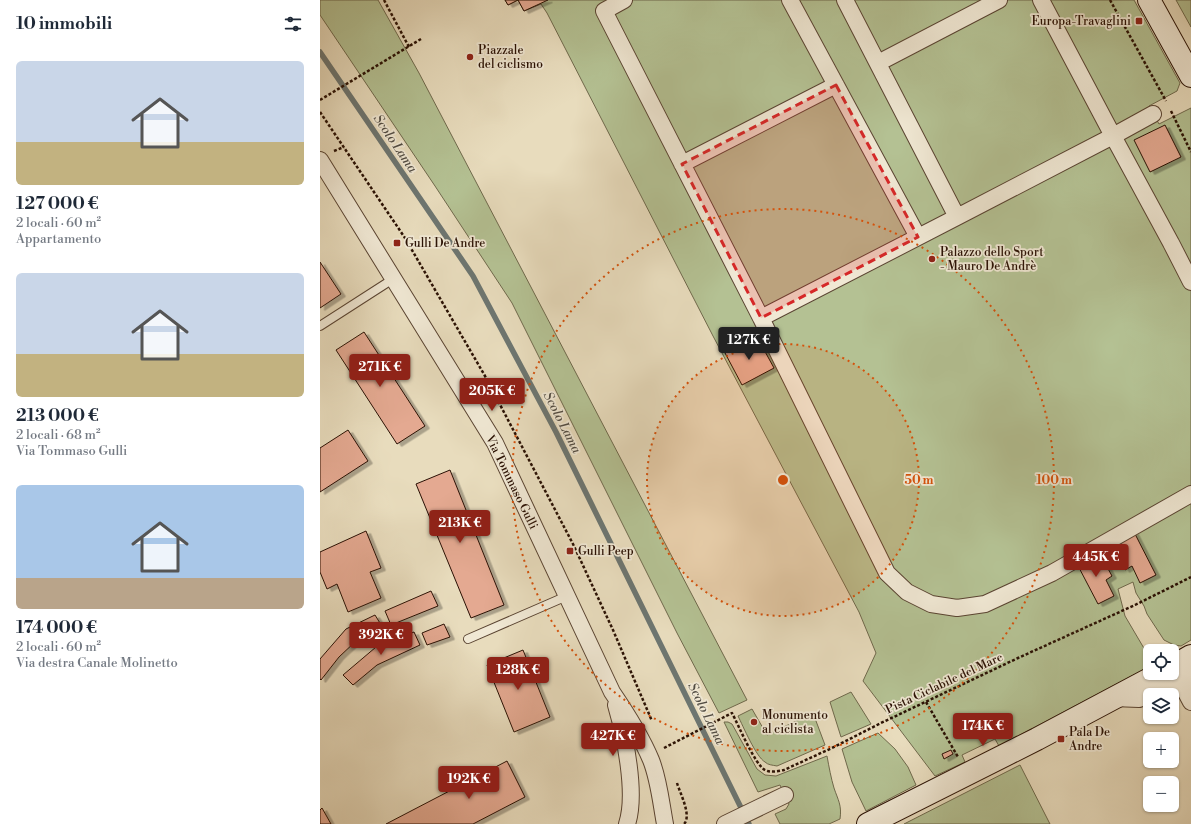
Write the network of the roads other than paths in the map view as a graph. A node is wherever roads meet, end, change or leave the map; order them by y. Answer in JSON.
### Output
{"nodes":[{"id":1,"x":624,"y":0,"type":"edge"},
{"id":2,"x":790,"y":0,"type":"edge"},
{"id":3,"x":845,"y":0,"type":"edge"},
{"id":4,"x":999,"y":0,"type":"edge"},
{"id":5,"x":1041,"y":0,"type":"edge"},
{"id":6,"x":1149,"y":0,"type":"edge"},
{"id":7,"x":878,"y":63,"type":"junction"},
{"id":8,"x":1191,"y":76,"type":"edge"},
{"id":9,"x":836,"y":85,"type":"junction"},
{"id":10,"x":1153,"y":114,"type":"dead end"},
{"id":11,"x":1113,"y":136,"type":"junction"},
{"id":12,"x":326,"y":156,"type":"edge"},
{"id":13,"x":682,"y":164,"type":"junction"},
{"id":14,"x":957,"y":217,"type":"junction"},
{"id":15,"x":918,"y":237,"type":"junction"},
{"id":16,"x":393,"y":278,"type":"junction"},
{"id":17,"x":1191,"y":282,"type":"edge"},
{"id":18,"x":761,"y":318,"type":"junction"},
{"id":19,"x":320,"y":326,"type":"edge"},
{"id":20,"x":1191,"y":494,"type":"edge"},
{"id":21,"x":567,"y":596,"type":"junction"},
{"id":22,"x":468,"y":639,"type":"dead end"},
{"id":23,"x":1191,"y":656,"type":"edge"},
{"id":24,"x":1191,"y":662,"type":"edge"},
{"id":25,"x":1179,"y":663,"type":"edge"},
{"id":26,"x":1148,"y":680,"type":"edge"},
{"id":27,"x":1183,"y":687,"type":"junction"},
{"id":28,"x":612,"y":692,"type":"junction"},
{"id":29,"x":1113,"y":698,"type":"junction"},
{"id":30,"x":1191,"y":702,"type":"edge"},
{"id":31,"x":779,"y":798,"type":"dead end"},
{"id":32,"x":627,"y":824,"type":"edge"},
{"id":33,"x":665,"y":824,"type":"edge"},
{"id":34,"x":725,"y":824,"type":"edge"},
{"id":35,"x":868,"y":824,"type":"edge"}],
"edges":[{"from":1,"to":13,"type":"street"},
{"from":2,"to":9,"type":"street"},
{"from":3,"to":7,"type":"street"},
{"from":4,"to":7,"type":"street"},
{"from":5,"to":11,"type":"street"},
{"from":6,"to":8,"type":"street"},
{"from":7,"to":14,"type":"street"},
{"from":9,"to":13,"type":"street"},
{"from":9,"to":15,"type":"street"},
{"from":10,"to":11,"type":"street"},
{"from":11,"to":14,"type":"street"},
{"from":11,"to":17,"type":"street"},
{"from":12,"to":16,"type":"street","name":"Via Tommaso Gulli"},
{"from":13,"to":18,"type":"street"},
{"from":14,"to":15,"type":"street"},
{"from":15,"to":18,"type":"street"},
{"from":16,"to":19,"type":"lane"},
{"from":16,"to":21,"type":"street","name":"Via Tommaso Gulli"},
{"from":18,"to":20,"type":"street"},
{"from":21,"to":22,"type":"lane"},
{"from":21,"to":28,"type":"street","name":"Via Tommaso Gulli"},
{"from":23,"to":25,"type":"street"},
{"from":24,"to":27,"type":"street"},
{"from":26,"to":29,"type":"street"},
{"from":27,"to":29,"type":"street"},
{"from":27,"to":30,"type":"street"},
{"from":28,"to":32,"type":"street","name":"Via Tommaso Gulli"},
{"from":28,"to":33,"type":"street","name":"Via Tommaso Gulli"},
{"from":29,"to":35,"type":"street"},
{"from":31,"to":34,"type":"street"}]}
